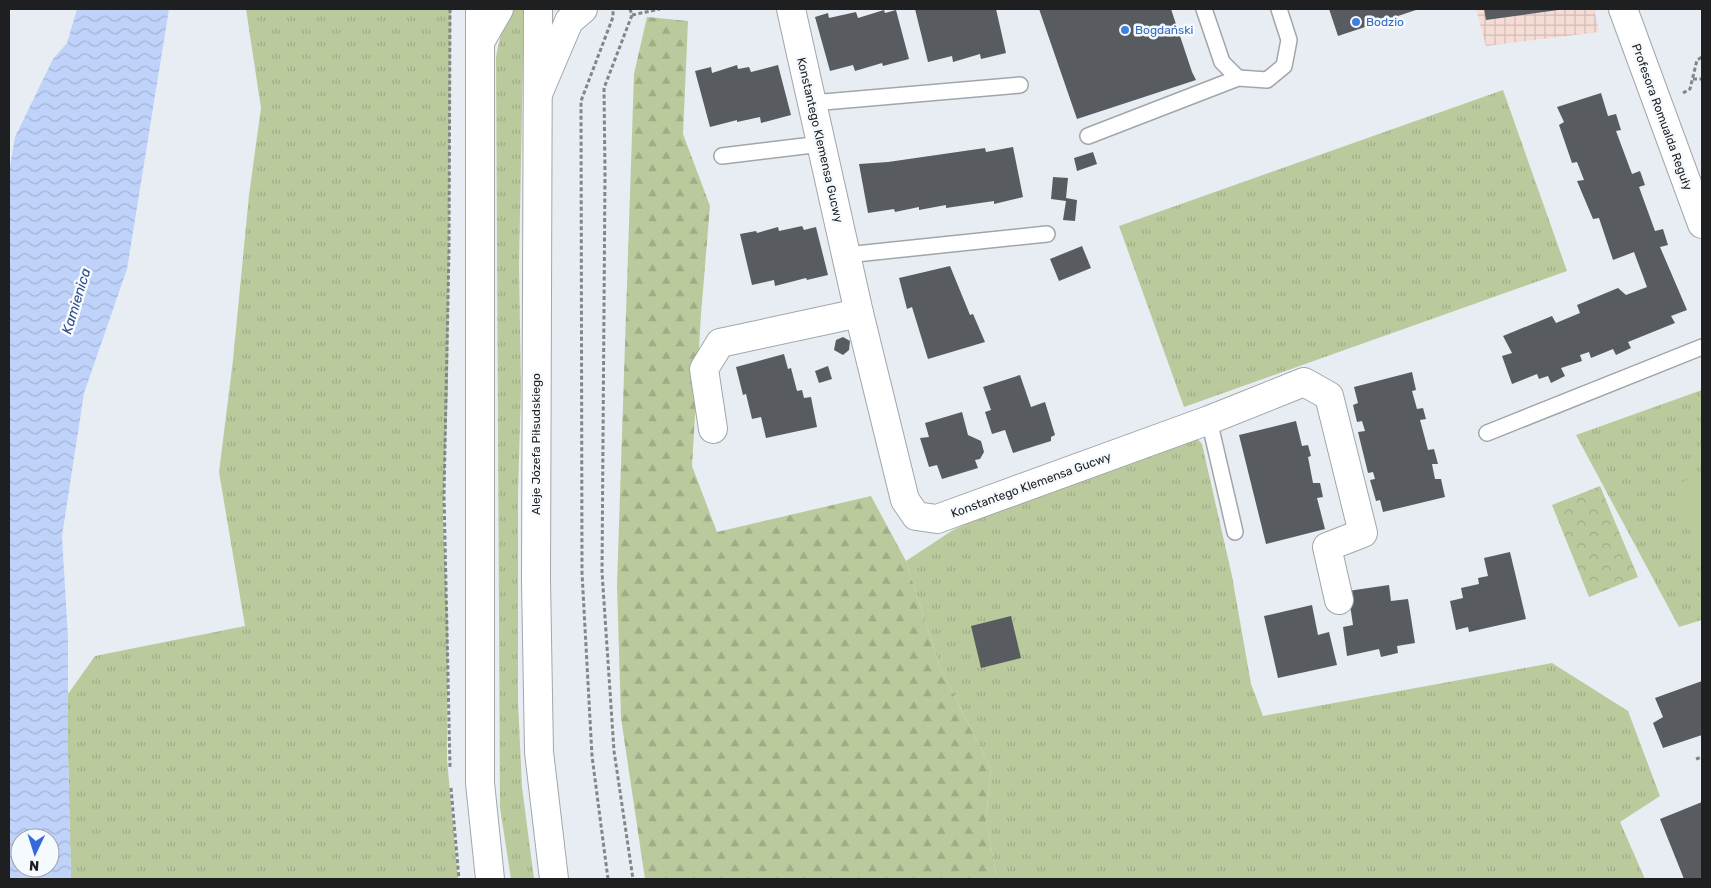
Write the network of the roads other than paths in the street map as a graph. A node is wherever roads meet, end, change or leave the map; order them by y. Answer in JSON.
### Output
{"nodes":[{"id":1,"x":480,"y":9,"type":"edge"},
{"id":2,"x":499,"y":9,"type":"edge"},
{"id":3,"x":538,"y":9,"type":"edge"},
{"id":4,"x":583,"y":9,"type":"edge"},
{"id":5,"x":791,"y":9,"type":"edge"},
{"id":6,"x":1204,"y":9,"type":"edge"},
{"id":7,"x":1279,"y":9,"type":"edge"},
{"id":8,"x":1623,"y":9,"type":"edge"},
{"id":9,"x":480,"y":42,"type":"junction"},
{"id":10,"x":1238,"y":78,"type":"junction"},
{"id":11,"x":1020,"y":85,"type":"dead end"},
{"id":12,"x":537,"y":95,"type":"junction"},
{"id":13,"x":812,"y":103,"type":"junction"},
{"id":14,"x":1088,"y":136,"type":"dead end"},
{"id":15,"x":821,"y":144,"type":"junction"},
{"id":16,"x":722,"y":156,"type":"dead end"},
{"id":17,"x":1702,"y":223,"type":"edge"},
{"id":18,"x":1047,"y":234,"type":"dead end"},
{"id":19,"x":846,"y":255,"type":"junction"},
{"id":20,"x":859,"y":313,"type":"junction"},
{"id":21,"x":1702,"y":347,"type":"edge"},
{"id":22,"x":1210,"y":420,"type":"junction"},
{"id":23,"x":713,"y":429,"type":"dead end"},
{"id":24,"x":1487,"y":433,"type":"dead end"},
{"id":25,"x":1235,"y":532,"type":"dead end"},
{"id":26,"x":1339,"y":600,"type":"dead end"},
{"id":27,"x":490,"y":879,"type":"edge"},
{"id":28,"x":554,"y":879,"type":"edge"}],
"edges":[{"from":1,"to":9,"type":"street"},
{"from":2,"to":9,"type":"street"},
{"from":3,"to":12,"type":"street","name":"Aleje Józefa Piłsudskiego"},
{"from":4,"to":12,"type":"street"},
{"from":5,"to":13,"type":"street","name":"Konstantego Klemensa Gucwy"},
{"from":6,"to":10,"type":"lane"},
{"from":7,"to":10,"type":"lane"},
{"from":8,"to":17,"type":"street","name":"Profesora Romualda Reguły"},
{"from":9,"to":27,"type":"street"},
{"from":10,"to":14,"type":"lane"},
{"from":11,"to":13,"type":"lane"},
{"from":12,"to":28,"type":"street","name":"Aleje Józefa Piłsudskiego"},
{"from":13,"to":15,"type":"street","name":"Konstantego Klemensa Gucwy"},
{"from":15,"to":16,"type":"lane"},
{"from":15,"to":19,"type":"street","name":"Konstantego Klemensa Gucwy"},
{"from":18,"to":19,"type":"lane"},
{"from":19,"to":20,"type":"street","name":"Konstantego Klemensa Gucwy"},
{"from":20,"to":22,"type":"street","name":"Konstantego Klemensa Gucwy"},
{"from":20,"to":23,"type":"street"},
{"from":21,"to":24,"type":"lane"},
{"from":22,"to":25,"type":"lane"},
{"from":22,"to":26,"type":"street","name":"Konstantego Klemensa Gucwy"}]}
